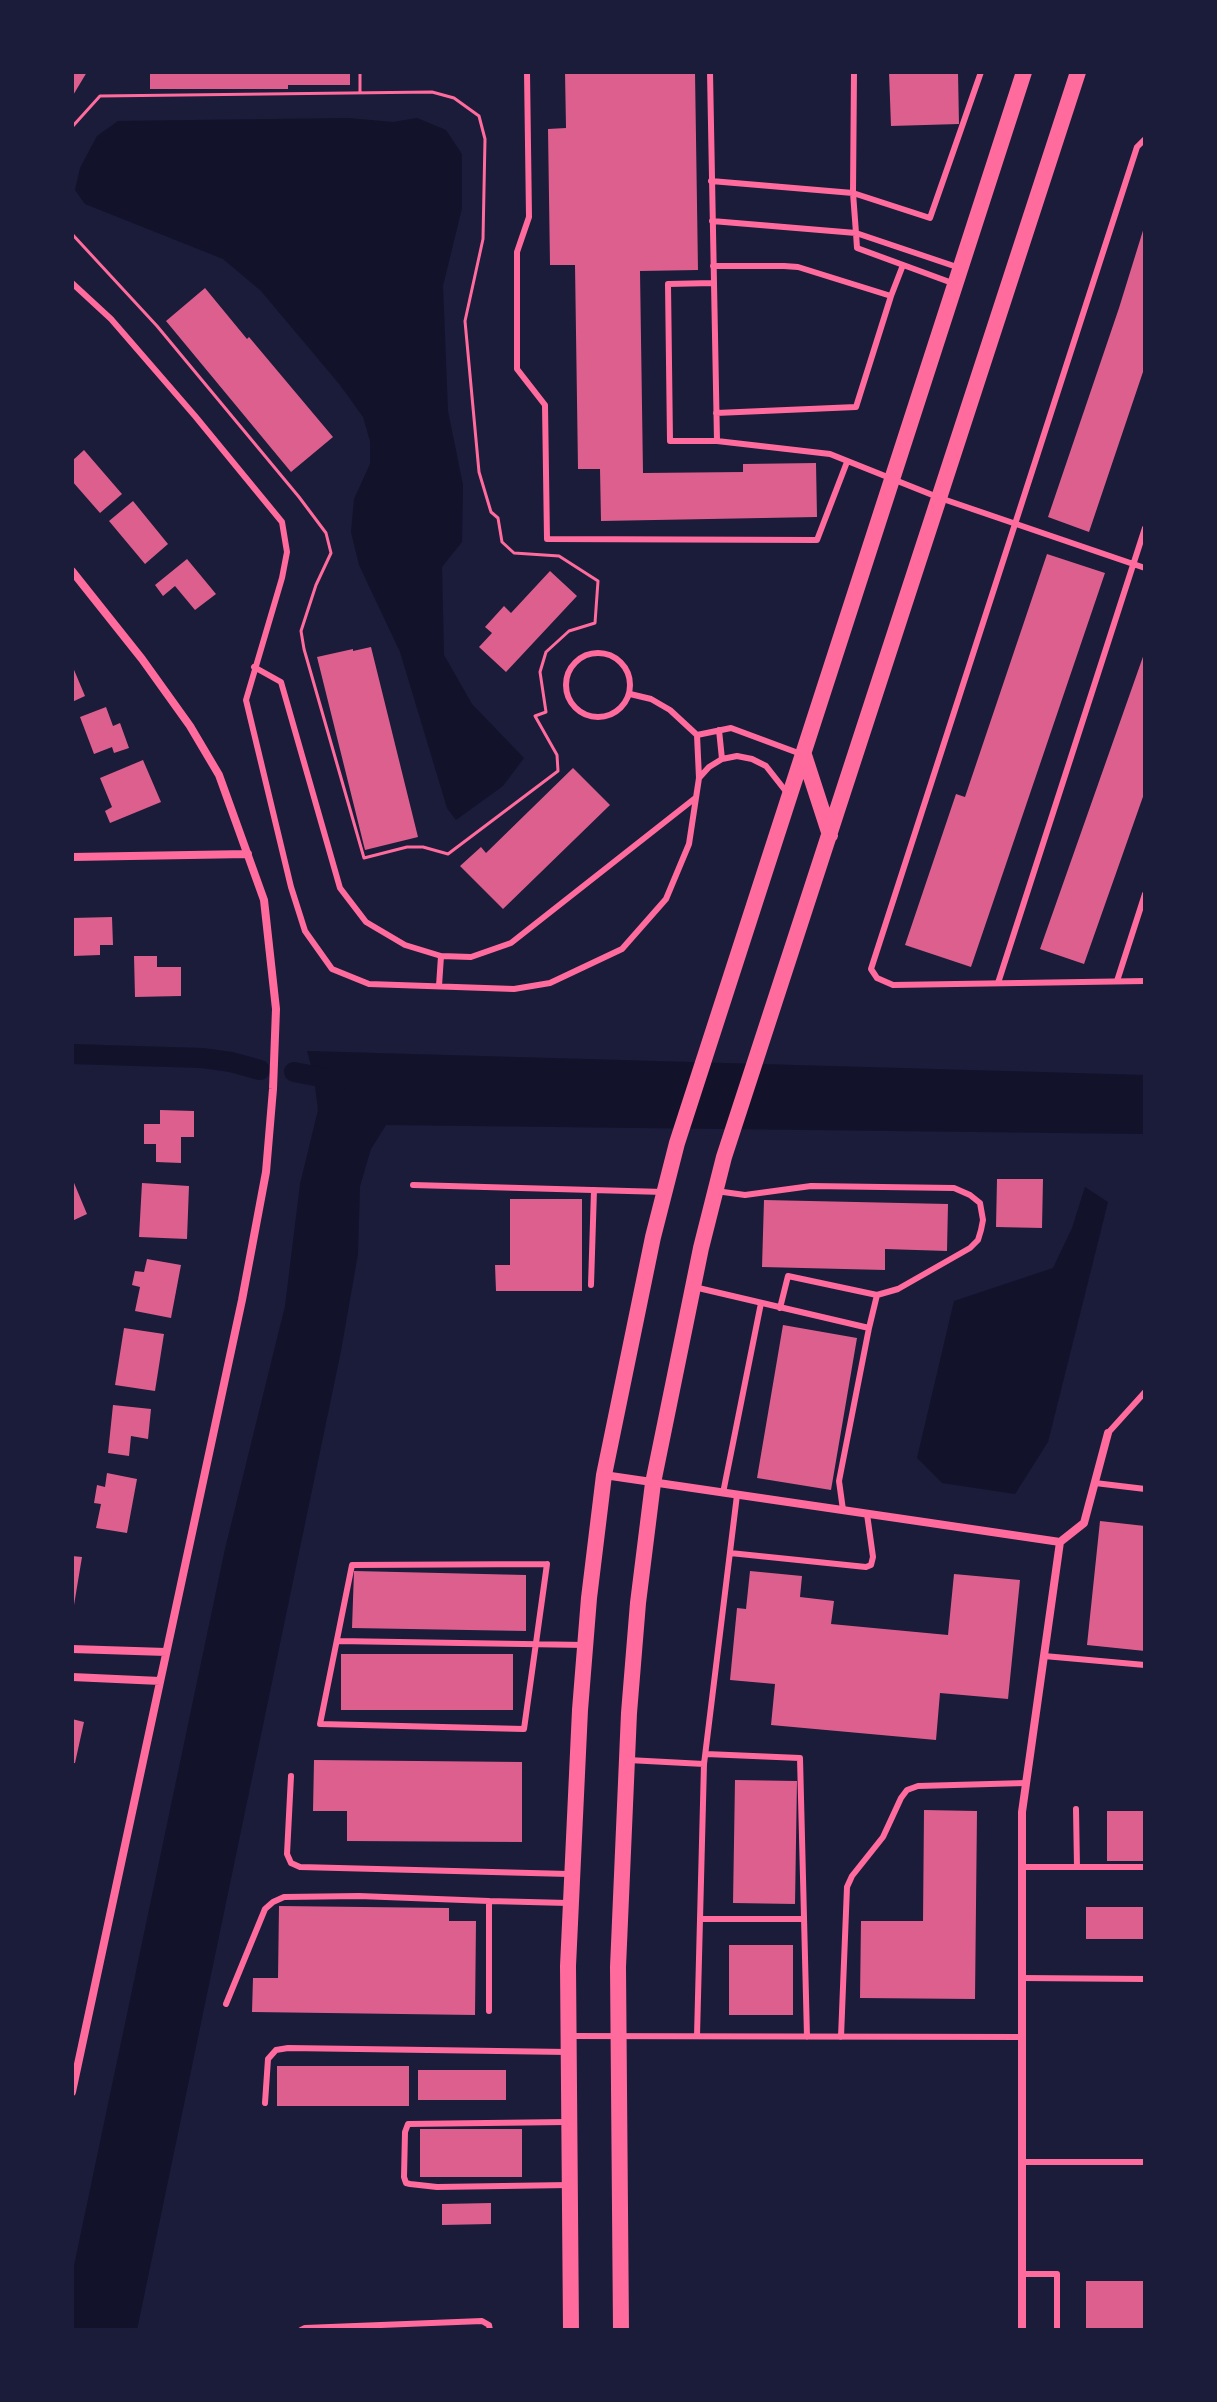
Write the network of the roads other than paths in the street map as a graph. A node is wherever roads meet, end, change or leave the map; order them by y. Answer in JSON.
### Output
{"nodes":[{"id":1,"x":527,"y":72,"type":"edge"},
{"id":2,"x":710,"y":72,"type":"edge"},
{"id":3,"x":854,"y":72,"type":"edge"},
{"id":4,"x":981,"y":72,"type":"edge"},
{"id":5,"x":1024,"y":72,"type":"edge"},
{"id":6,"x":1078,"y":72,"type":"edge"},
{"id":7,"x":1145,"y":139,"type":"edge"},
{"id":8,"x":711,"y":181,"type":"junction"},
{"id":9,"x":853,"y":193,"type":"junction"},
{"id":10,"x":712,"y":221,"type":"junction"},
{"id":11,"x":856,"y":233,"type":"junction"},
{"id":12,"x":903,"y":265,"type":"junction"},
{"id":13,"x":713,"y":266,"type":"junction"},
{"id":14,"x":958,"y":276,"type":"junction"},
{"id":15,"x":72,"y":283,"type":"edge"},
{"id":16,"x":713,"y":283,"type":"junction"},
{"id":17,"x":891,"y":296,"type":"junction"},
{"id":18,"x":716,"y":413,"type":"junction"},
{"id":19,"x":717,"y":441,"type":"junction"},
{"id":20,"x":847,"y":462,"type":"junction"},
{"id":21,"x":892,"y":480,"type":"junction"},
{"id":22,"x":940,"y":498,"type":"junction"},
{"id":23,"x":1015,"y":524,"type":"junction"},
{"id":24,"x":1145,"y":528,"type":"edge"},
{"id":25,"x":1133,"y":564,"type":"junction"},
{"id":26,"x":1145,"y":568,"type":"edge"},
{"id":27,"x":72,"y":571,"type":"edge"},
{"id":28,"x":254,"y":667,"type":"junction"},
{"id":29,"x":630,"y":694,"type":"junction"},
{"id":30,"x":719,"y":730,"type":"junction"},
{"id":31,"x":697,"y":735,"type":"junction"},
{"id":32,"x":804,"y":755,"type":"junction"},
{"id":33,"x":722,"y":759,"type":"junction"},
{"id":34,"x":699,"y":778,"type":"junction"},
{"id":35,"x":790,"y":797,"type":"junction"},
{"id":36,"x":696,"y":798,"type":"junction"},
{"id":37,"x":830,"y":835,"type":"junction"},
{"id":38,"x":248,"y":854,"type":"junction"},
{"id":39,"x":72,"y":857,"type":"edge"},
{"id":40,"x":1145,"y":894,"type":"edge"},
{"id":41,"x":441,"y":956,"type":"junction"},
{"id":42,"x":1117,"y":981,"type":"junction"},
{"id":43,"x":1145,"y":981,"type":"edge"},
{"id":44,"x":998,"y":983,"type":"junction"},
{"id":45,"x":439,"y":986,"type":"junction"},
{"id":46,"x":413,"y":1185,"type":"dead end"},
{"id":47,"x":594,"y":1190,"type":"junction"},
{"id":48,"x":716,"y":1191,"type":"junction"},
{"id":49,"x":664,"y":1192,"type":"junction"},
{"id":50,"x":591,"y":1285,"type":"dead end"},
{"id":51,"x":693,"y":1287,"type":"junction"},
{"id":52,"x":877,"y":1295,"type":"junction"},
{"id":53,"x":761,"y":1303,"type":"junction"},
{"id":54,"x":780,"y":1308,"type":"junction"},
{"id":55,"x":869,"y":1328,"type":"junction"},
{"id":56,"x":1145,"y":1392,"type":"edge"},
{"id":57,"x":1108,"y":1433,"type":"joint"},
{"id":58,"x":604,"y":1475,"type":"junction"},
{"id":59,"x":653,"y":1483,"type":"junction"},
{"id":60,"x":1095,"y":1483,"type":"junction"},
{"id":61,"x":1145,"y":1489,"type":"edge"},
{"id":62,"x":723,"y":1493,"type":"junction"},
{"id":63,"x":737,"y":1495,"type":"junction"},
{"id":64,"x":843,"y":1510,"type":"junction"},
{"id":65,"x":867,"y":1514,"type":"junction"},
{"id":66,"x":1060,"y":1542,"type":"junction"},
{"id":67,"x":730,"y":1553,"type":"junction"},
{"id":68,"x":337,"y":1641,"type":"junction"},
{"id":69,"x":536,"y":1645,"type":"junction"},
{"id":70,"x":585,"y":1645,"type":"junction"},
{"id":71,"x":72,"y":1649,"type":"edge"},
{"id":72,"x":166,"y":1652,"type":"junction"},
{"id":73,"x":1044,"y":1656,"type":"junction"},
{"id":74,"x":1145,"y":1665,"type":"edge"},
{"id":75,"x":72,"y":1677,"type":"edge"},
{"id":76,"x":160,"y":1681,"type":"junction"},
{"id":77,"x":706,"y":1754,"type":"junction"},
{"id":78,"x":627,"y":1760,"type":"junction"},
{"id":79,"x":704,"y":1764,"type":"junction"},
{"id":80,"x":291,"y":1776,"type":"dead end"},
{"id":81,"x":1026,"y":1783,"type":"junction"},
{"id":82,"x":1076,"y":1809,"type":"dead end"},
{"id":83,"x":1022,"y":1867,"type":"junction"},
{"id":84,"x":1077,"y":1867,"type":"junction"},
{"id":85,"x":1145,"y":1867,"type":"edge"},
{"id":86,"x":573,"y":1874,"type":"junction"},
{"id":87,"x":489,"y":1901,"type":"junction"},
{"id":88,"x":571,"y":1903,"type":"junction"},
{"id":89,"x":700,"y":1919,"type":"junction"},
{"id":90,"x":803,"y":1919,"type":"junction"},
{"id":91,"x":1022,"y":1978,"type":"junction"},
{"id":92,"x":1145,"y":1979,"type":"edge"},
{"id":93,"x":226,"y":2004,"type":"dead end"},
{"id":94,"x":489,"y":2011,"type":"dead end"},
{"id":95,"x":618,"y":2036,"type":"junction"},
{"id":96,"x":697,"y":2036,"type":"junction"},
{"id":97,"x":807,"y":2037,"type":"junction"},
{"id":98,"x":841,"y":2037,"type":"junction"},
{"id":99,"x":1022,"y":2037,"type":"junction"},
{"id":100,"x":569,"y":2044,"type":"junction"},
{"id":101,"x":72,"y":2092,"type":"edge"},
{"id":102,"x":265,"y":2103,"type":"dead end"},
{"id":103,"x":569,"y":2122,"type":"junction"},
{"id":104,"x":1022,"y":2162,"type":"junction"},
{"id":105,"x":1145,"y":2162,"type":"edge"},
{"id":106,"x":570,"y":2185,"type":"junction"},
{"id":107,"x":1022,"y":2274,"type":"junction"},
{"id":108,"x":301,"y":2330,"type":"edge"},
{"id":109,"x":490,"y":2330,"type":"edge"},
{"id":110,"x":571,"y":2330,"type":"edge"},
{"id":111,"x":621,"y":2330,"type":"edge"},
{"id":112,"x":1022,"y":2330,"type":"edge"},
{"id":113,"x":1057,"y":2330,"type":"edge"}],
"edges":[{"from":1,"to":20,"type":"lane"},
{"from":2,"to":8,"type":"lane"},
{"from":3,"to":9,"type":"lane"},
{"from":4,"to":9,"type":"lane"},
{"from":5,"to":14,"type":"main road"},
{"from":6,"to":22,"type":"main road"},
{"from":7,"to":23,"type":"lane"},
{"from":8,"to":9,"type":"lane"},
{"from":8,"to":10,"type":"lane"},
{"from":9,"to":11,"type":"lane"},
{"from":10,"to":11,"type":"lane"},
{"from":10,"to":13,"type":"lane"},
{"from":11,"to":12,"type":"lane"},
{"from":11,"to":14,"type":"lane"},
{"from":12,"to":14,"type":"lane"},
{"from":12,"to":17,"type":"lane"},
{"from":13,"to":16,"type":"lane"},
{"from":13,"to":17,"type":"lane"},
{"from":14,"to":21,"type":"main road"},
{"from":15,"to":28,"type":"lane"},
{"from":16,"to":18,"type":"lane"},
{"from":16,"to":19,"type":"lane"},
{"from":17,"to":18,"type":"lane"},
{"from":18,"to":19,"type":"lane"},
{"from":19,"to":20,"type":"lane"},
{"from":20,"to":21,"type":"lane"},
{"from":21,"to":22,"type":"lane"},
{"from":21,"to":32,"type":"main road"},
{"from":22,"to":23,"type":"lane"},
{"from":22,"to":37,"type":"main road"},
{"from":23,"to":25,"type":"lane"},
{"from":23,"to":44,"type":"lane"},
{"from":24,"to":25,"type":"lane"},
{"from":25,"to":26,"type":"lane"},
{"from":25,"to":44,"type":"lane"},
{"from":27,"to":38,"type":"street"},
{"from":28,"to":41,"type":"lane"},
{"from":28,"to":45,"type":"lane"},
{"from":29,"to":29,"type":"lane"},
{"from":29,"to":31,"type":"lane"},
{"from":30,"to":31,"type":"lane"},
{"from":30,"to":32,"type":"lane"},
{"from":30,"to":33,"type":"lane"},
{"from":31,"to":34,"type":"lane"},
{"from":32,"to":35,"type":"main road"},
{"from":32,"to":37,"type":"main road"},
{"from":33,"to":34,"type":"lane"},
{"from":33,"to":35,"type":"lane"},
{"from":34,"to":36,"type":"lane"},
{"from":35,"to":49,"type":"main road"},
{"from":36,"to":41,"type":"lane"},
{"from":36,"to":45,"type":"lane"},
{"from":37,"to":48,"type":"main road"},
{"from":38,"to":39,"type":"street"},
{"from":38,"to":72,"type":"street"},
{"from":40,"to":42,"type":"lane"},
{"from":41,"to":45,"type":"lane"},
{"from":42,"to":43,"type":"lane"},
{"from":42,"to":44,"type":"lane"},
{"from":46,"to":47,"type":"lane"},
{"from":47,"to":49,"type":"lane"},
{"from":47,"to":50,"type":"lane"},
{"from":48,"to":51,"type":"main road"},
{"from":48,"to":52,"type":"lane"},
{"from":49,"to":58,"type":"main road"},
{"from":51,"to":53,"type":"lane"},
{"from":51,"to":59,"type":"main road"},
{"from":52,"to":54,"type":"lane"},
{"from":52,"to":55,"type":"lane"},
{"from":53,"to":54,"type":"lane"},
{"from":53,"to":62,"type":"lane"},
{"from":54,"to":55,"type":"lane"},
{"from":55,"to":64,"type":"lane"},
{"from":56,"to":57,"type":"lane"},
{"from":57,"to":60,"type":"street"},
{"from":58,"to":59,"type":"street"},
{"from":58,"to":70,"type":"main road"},
{"from":59,"to":62,"type":"street"},
{"from":59,"to":78,"type":"main road"},
{"from":60,"to":61,"type":"lane"},
{"from":60,"to":66,"type":"street"},
{"from":62,"to":63,"type":"street"},
{"from":63,"to":64,"type":"street"},
{"from":63,"to":67,"type":"lane"},
{"from":64,"to":65,"type":"street"},
{"from":65,"to":66,"type":"street"},
{"from":65,"to":67,"type":"lane"},
{"from":66,"to":73,"type":"street"},
{"from":67,"to":77,"type":"lane"},
{"from":68,"to":69,"type":"lane"},
{"from":68,"to":69,"type":"lane"},
{"from":68,"to":69,"type":"lane"},
{"from":69,"to":70,"type":"lane"},
{"from":70,"to":86,"type":"main road"},
{"from":71,"to":72,"type":"street"},
{"from":72,"to":76,"type":"street"},
{"from":73,"to":74,"type":"lane"},
{"from":73,"to":81,"type":"street"},
{"from":75,"to":76,"type":"street"},
{"from":76,"to":101,"type":"street"},
{"from":77,"to":79,"type":"lane"},
{"from":77,"to":90,"type":"lane"},
{"from":78,"to":79,"type":"lane"},
{"from":78,"to":95,"type":"main road"},
{"from":79,"to":89,"type":"lane"},
{"from":80,"to":86,"type":"lane"},
{"from":81,"to":83,"type":"street"},
{"from":81,"to":98,"type":"lane"},
{"from":82,"to":84,"type":"lane"},
{"from":83,"to":84,"type":"lane"},
{"from":83,"to":91,"type":"street"},
{"from":84,"to":85,"type":"lane"},
{"from":86,"to":88,"type":"main road"},
{"from":87,"to":88,"type":"lane"},
{"from":87,"to":93,"type":"lane"},
{"from":87,"to":94,"type":"lane"},
{"from":88,"to":100,"type":"main road"},
{"from":89,"to":90,"type":"lane"},
{"from":89,"to":96,"type":"lane"},
{"from":90,"to":97,"type":"lane"},
{"from":91,"to":92,"type":"lane"},
{"from":91,"to":99,"type":"street"},
{"from":95,"to":96,"type":"lane"},
{"from":95,"to":100,"type":"lane"},
{"from":95,"to":111,"type":"main road"},
{"from":96,"to":97,"type":"lane"},
{"from":97,"to":98,"type":"lane"},
{"from":98,"to":99,"type":"lane"},
{"from":99,"to":104,"type":"street"},
{"from":100,"to":102,"type":"lane"},
{"from":100,"to":103,"type":"main road"},
{"from":103,"to":106,"type":"main road"},
{"from":103,"to":106,"type":"lane"},
{"from":104,"to":105,"type":"lane"},
{"from":104,"to":107,"type":"street"},
{"from":106,"to":110,"type":"main road"},
{"from":107,"to":112,"type":"street"},
{"from":107,"to":113,"type":"lane"},
{"from":108,"to":109,"type":"lane"}]}
